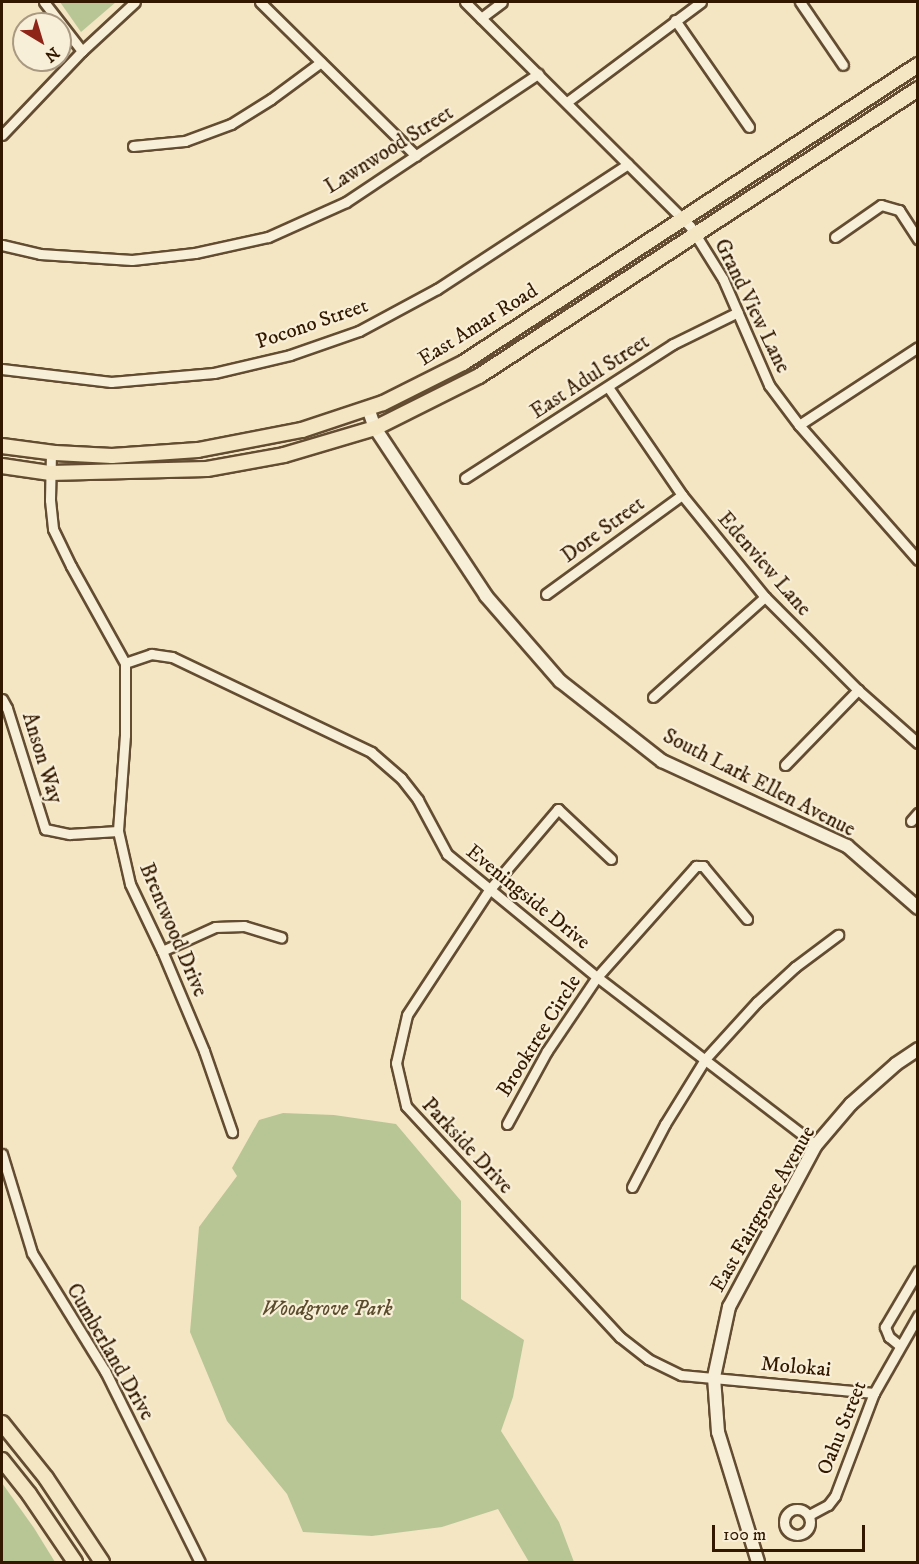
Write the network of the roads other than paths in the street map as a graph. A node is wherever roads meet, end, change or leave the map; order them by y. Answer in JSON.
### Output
{"nodes":[{"id":1,"x":44,"y":2,"type":"edge"},
{"id":2,"x":135,"y":2,"type":"edge"},
{"id":3,"x":260,"y":2,"type":"edge"},
{"id":4,"x":465,"y":2,"type":"edge"},
{"id":5,"x":502,"y":2,"type":"edge"},
{"id":6,"x":701,"y":2,"type":"edge"},
{"id":7,"x":800,"y":2,"type":"edge"},
{"id":8,"x":481,"y":18,"type":"junction"},
{"id":9,"x":675,"y":20,"type":"junction"},
{"id":10,"x":82,"y":51,"type":"junction"},
{"id":11,"x":321,"y":62,"type":"junction"},
{"id":12,"x":918,"y":64,"type":"edge"},
{"id":13,"x":843,"y":65,"type":"dead end"},
{"id":14,"x":538,"y":74,"type":"junction"},
{"id":15,"x":918,"y":88,"type":"edge"},
{"id":16,"x":567,"y":102,"type":"junction"},
{"id":17,"x":749,"y":127,"type":"dead end"},
{"id":18,"x":2,"y":135,"type":"edge"},
{"id":19,"x":133,"y":146,"type":"dead end"},
{"id":20,"x":416,"y":156,"type":"junction"},
{"id":21,"x":628,"y":164,"type":"junction"},
{"id":22,"x":683,"y":218,"type":"junction"},
{"id":23,"x":696,"y":234,"type":"junction"},
{"id":24,"x":835,"y":237,"type":"dead end"},
{"id":25,"x":918,"y":239,"type":"edge"},
{"id":26,"x":2,"y":245,"type":"edge"},
{"id":27,"x":738,"y":312,"type":"junction"},
{"id":28,"x":916,"y":351,"type":"edge"},
{"id":29,"x":2,"y":369,"type":"edge"},
{"id":30,"x":608,"y":387,"type":"junction"},
{"id":31,"x":368,"y":408,"type":"junction"},
{"id":32,"x":799,"y":425,"type":"junction"},
{"id":33,"x":375,"y":428,"type":"junction"},
{"id":34,"x":2,"y":446,"type":"edge"},
{"id":35,"x":51,"y":452,"type":"junction"},
{"id":36,"x":2,"y":466,"type":"edge"},
{"id":37,"x":50,"y":473,"type":"junction"},
{"id":38,"x":465,"y":478,"type":"dead end"},
{"id":39,"x":682,"y":495,"type":"junction"},
{"id":40,"x":918,"y":560,"type":"edge"},
{"id":41,"x":546,"y":594,"type":"dead end"},
{"id":42,"x":765,"y":597,"type":"junction"},
{"id":43,"x":125,"y":663,"type":"junction"},
{"id":44,"x":858,"y":690,"type":"junction"},
{"id":45,"x":653,"y":697,"type":"dead end"},
{"id":46,"x":2,"y":699,"type":"edge"},
{"id":47,"x":918,"y":742,"type":"edge"},
{"id":48,"x":785,"y":765,"type":"dead end"},
{"id":49,"x":918,"y":813,"type":"edge"},
{"id":50,"x":911,"y":821,"type":"dead end"},
{"id":51,"x":118,"y":831,"type":"junction"},
{"id":52,"x":611,"y":860,"type":"dead end"},
{"id":53,"x":489,"y":890,"type":"junction"},
{"id":54,"x":918,"y":908,"type":"edge"},
{"id":55,"x":747,"y":919,"type":"dead end"},
{"id":56,"x":838,"y":935,"type":"dead end"},
{"id":57,"x":281,"y":937,"type":"dead end"},
{"id":58,"x":162,"y":951,"type":"junction"},
{"id":59,"x":597,"y":977,"type":"junction"},
{"id":60,"x":918,"y":1049,"type":"edge"},
{"id":61,"x":706,"y":1058,"type":"junction"},
{"id":62,"x":507,"y":1124,"type":"dead end"},
{"id":63,"x":232,"y":1132,"type":"dead end"},
{"id":64,"x":816,"y":1145,"type":"junction"},
{"id":65,"x":2,"y":1154,"type":"edge"},
{"id":66,"x":632,"y":1187,"type":"dead end"},
{"id":67,"x":918,"y":1270,"type":"edge"},
{"id":68,"x":918,"y":1316,"type":"edge"},
{"id":69,"x":899,"y":1345,"type":"junction"},
{"id":70,"x":714,"y":1377,"type":"junction"},
{"id":71,"x":874,"y":1393,"type":"junction"},
{"id":72,"x":2,"y":1423,"type":"edge"},
{"id":73,"x":2,"y":1460,"type":"edge"},
{"id":74,"x":809,"y":1515,"type":"dead end"},
{"id":75,"x":75,"y":1563,"type":"edge"},
{"id":76,"x":102,"y":1563,"type":"edge"},
{"id":77,"x":200,"y":1563,"type":"edge"},
{"id":78,"x":758,"y":1563,"type":"edge"}],
"edges":[{"from":1,"to":10,"type":"street"},
{"from":2,"to":10,"type":"street"},
{"from":3,"to":11,"type":"street"},
{"from":4,"to":8,"type":"street","name":"Grand View Lane"},
{"from":5,"to":8,"type":"street"},
{"from":6,"to":9,"type":"street"},
{"from":7,"to":13,"type":"street"},
{"from":8,"to":14,"type":"street","name":"Grand View Lane"},
{"from":9,"to":16,"type":"street"},
{"from":9,"to":17,"type":"street"},
{"from":10,"to":18,"type":"street"},
{"from":11,"to":19,"type":"street"},
{"from":11,"to":20,"type":"street"},
{"from":12,"to":22,"type":"main road","name":"East Amar Road"},
{"from":14,"to":16,"type":"street","name":"Grand View Lane"},
{"from":14,"to":20,"type":"street","name":"Lawnwood Street"},
{"from":15,"to":23,"type":"main road","name":"East Amar Road"},
{"from":16,"to":21,"type":"street","name":"Grand View Lane"},
{"from":20,"to":26,"type":"street","name":"Lawnwood Street"},
{"from":21,"to":22,"type":"street","name":"Grand View Lane"},
{"from":21,"to":29,"type":"street","name":"Pocono Street"},
{"from":22,"to":23,"type":"street","name":"Grand View Lane"},
{"from":22,"to":31,"type":"main road","name":"East Amar Road"},
{"from":23,"to":27,"type":"street","name":"Grand View Lane"},
{"from":23,"to":33,"type":"main road","name":"East Amar Road"},
{"from":24,"to":25,"type":"street"},
{"from":27,"to":30,"type":"street","name":"East Adul Street"},
{"from":27,"to":32,"type":"street","name":"Grand View Lane"},
{"from":28,"to":32,"type":"street"},
{"from":30,"to":38,"type":"street","name":"East Adul Street"},
{"from":30,"to":39,"type":"street","name":"Edenview Lane"},
{"from":31,"to":33,"type":"street","name":"South Lark Ellen Avenue"},
{"from":31,"to":35,"type":"main road","name":"East Amar Road"},
{"from":32,"to":40,"type":"street","name":"Grand View Lane"},
{"from":33,"to":37,"type":"main road","name":"East Amar Road"},
{"from":33,"to":54,"type":"street","name":"South Lark Ellen Avenue"},
{"from":34,"to":35,"type":"main road","name":"East Amar Road"},
{"from":35,"to":37,"type":"street"},
{"from":36,"to":37,"type":"main road","name":"East Amar Road"},
{"from":37,"to":43,"type":"street"},
{"from":39,"to":41,"type":"street","name":"Dore Street"},
{"from":39,"to":42,"type":"street","name":"Edenview Lane"},
{"from":42,"to":44,"type":"street","name":"Edenview Lane"},
{"from":42,"to":45,"type":"street"},
{"from":43,"to":51,"type":"street","name":"Brentwood Drive"},
{"from":43,"to":53,"type":"street","name":"Eveningside Drive"},
{"from":44,"to":47,"type":"street","name":"Edenview Lane"},
{"from":44,"to":48,"type":"street"},
{"from":46,"to":51,"type":"street","name":"Anson Way"},
{"from":49,"to":50,"type":"street"},
{"from":51,"to":58,"type":"street","name":"Brentwood Drive"},
{"from":52,"to":53,"type":"street","name":"Parkside Drive"},
{"from":53,"to":59,"type":"street","name":"Eveningside Drive"},
{"from":53,"to":70,"type":"street","name":"Parkside Drive"},
{"from":55,"to":59,"type":"street","name":"Brooktree Circle"},
{"from":56,"to":61,"type":"street"},
{"from":57,"to":58,"type":"street"},
{"from":58,"to":63,"type":"street","name":"Brentwood Drive"},
{"from":59,"to":61,"type":"street","name":"Eveningside Drive"},
{"from":59,"to":62,"type":"street","name":"Brooktree Circle"},
{"from":60,"to":64,"type":"street","name":"East Fairgrove Avenue"},
{"from":61,"to":64,"type":"street","name":"Eveningside Drive"},
{"from":61,"to":66,"type":"street"},
{"from":64,"to":70,"type":"street","name":"East Fairgrove Avenue"},
{"from":65,"to":77,"type":"street","name":"Cumberland Drive"},
{"from":67,"to":69,"type":"street"},
{"from":68,"to":69,"type":"street","name":"Oahu Street"},
{"from":69,"to":71,"type":"street","name":"Oahu Street"},
{"from":70,"to":71,"type":"street","name":"Molokai"},
{"from":70,"to":78,"type":"street","name":"East Fairgrove Avenue"},
{"from":71,"to":74,"type":"street","name":"Oahu Street"},
{"from":72,"to":76,"type":"main road"},
{"from":73,"to":75,"type":"main road"}]}
